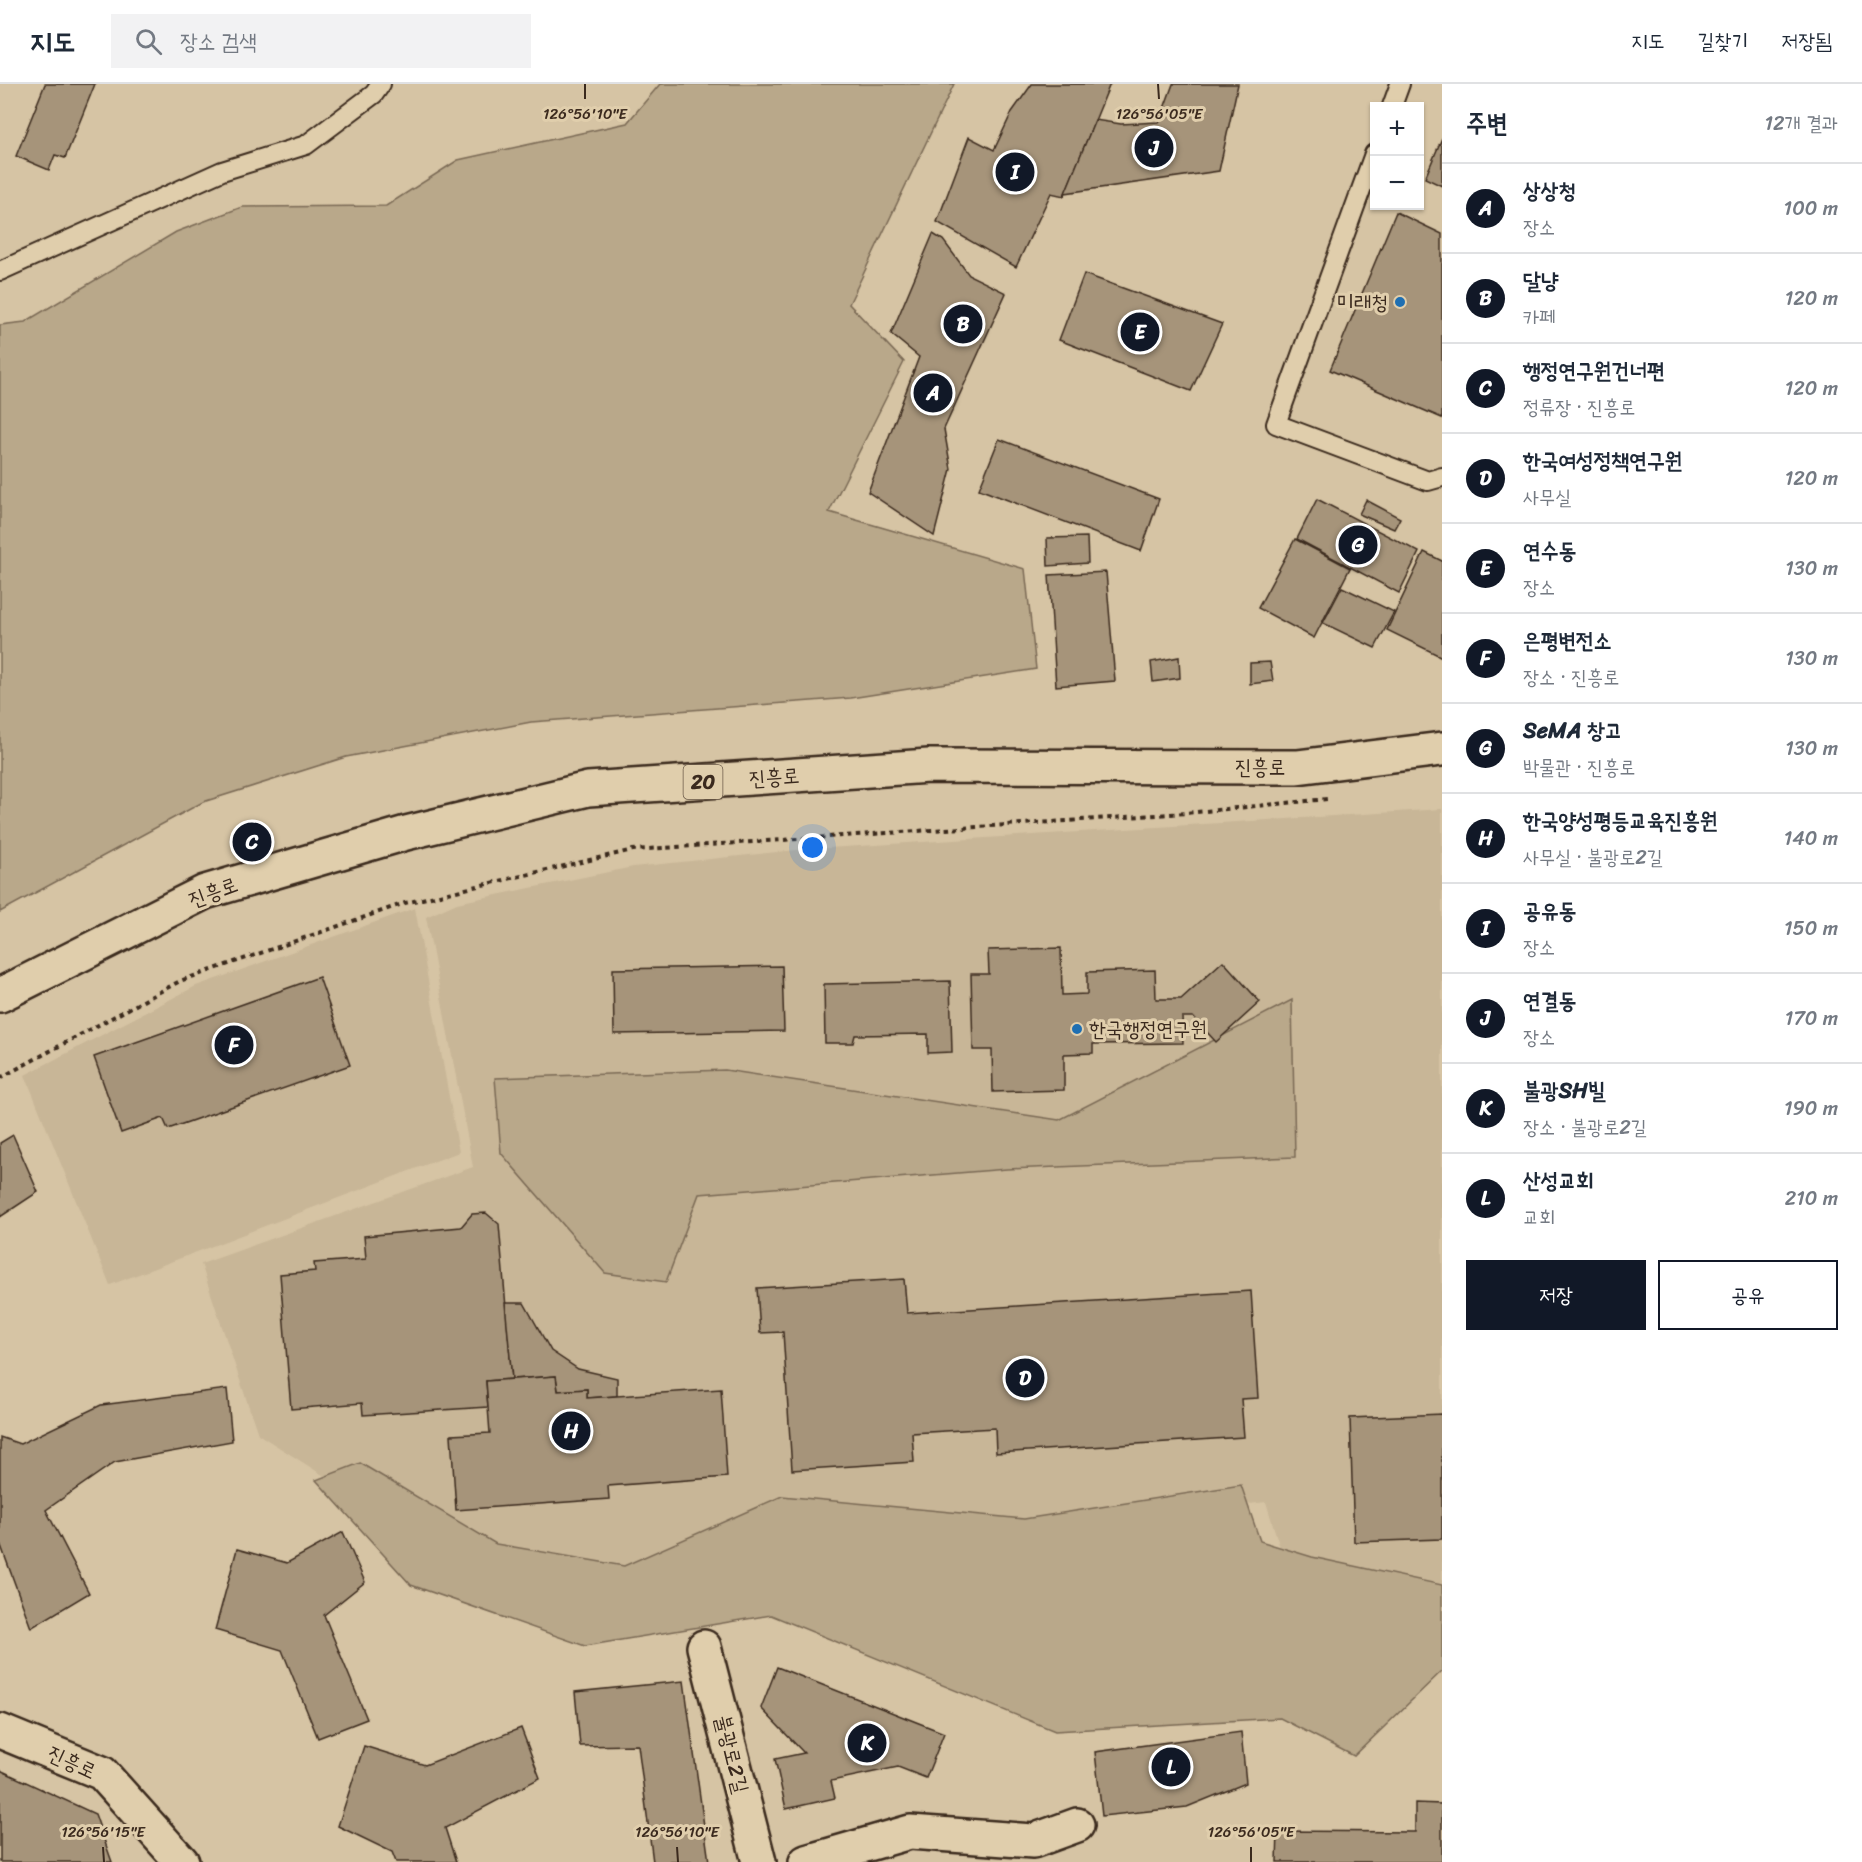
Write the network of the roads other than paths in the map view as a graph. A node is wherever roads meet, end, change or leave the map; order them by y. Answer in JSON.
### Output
{"nodes":[{"id":1,"x":381,"y":84,"type":"edge"},
{"id":2,"x":1400,"y":84,"type":"edge"},
{"id":3,"x":1393,"y":102,"type":"edge"},
{"id":4,"x":1373,"y":156,"type":"edge"},
{"id":5,"x":0,"y":271,"type":"edge"},
{"id":6,"x":1442,"y":477,"type":"edge"},
{"id":7,"x":1442,"y":749,"type":"edge"},
{"id":8,"x":0,"y":995,"type":"edge"},
{"id":9,"x":705,"y":1647,"type":"dead end"},
{"id":10,"x":0,"y":1731,"type":"edge"},
{"id":11,"x":1077,"y":1824,"type":"dead end"},
{"id":12,"x":182,"y":1862,"type":"edge"},
{"id":13,"x":759,"y":1862,"type":"edge"},
{"id":14,"x":806,"y":1862,"type":"edge"}],
"edges":[{"from":1,"to":5,"type":"lane"},
{"from":2,"to":3,"type":"lane"},
{"from":4,"to":6,"type":"lane"},
{"from":7,"to":8,"type":"main road","name":"진흥로","number":"20"},
{"from":9,"to":13,"type":"main road","name":"불광로2길"},
{"from":10,"to":12,"type":"main road","name":"진흥로"},
{"from":11,"to":14,"type":"main road"}]}
